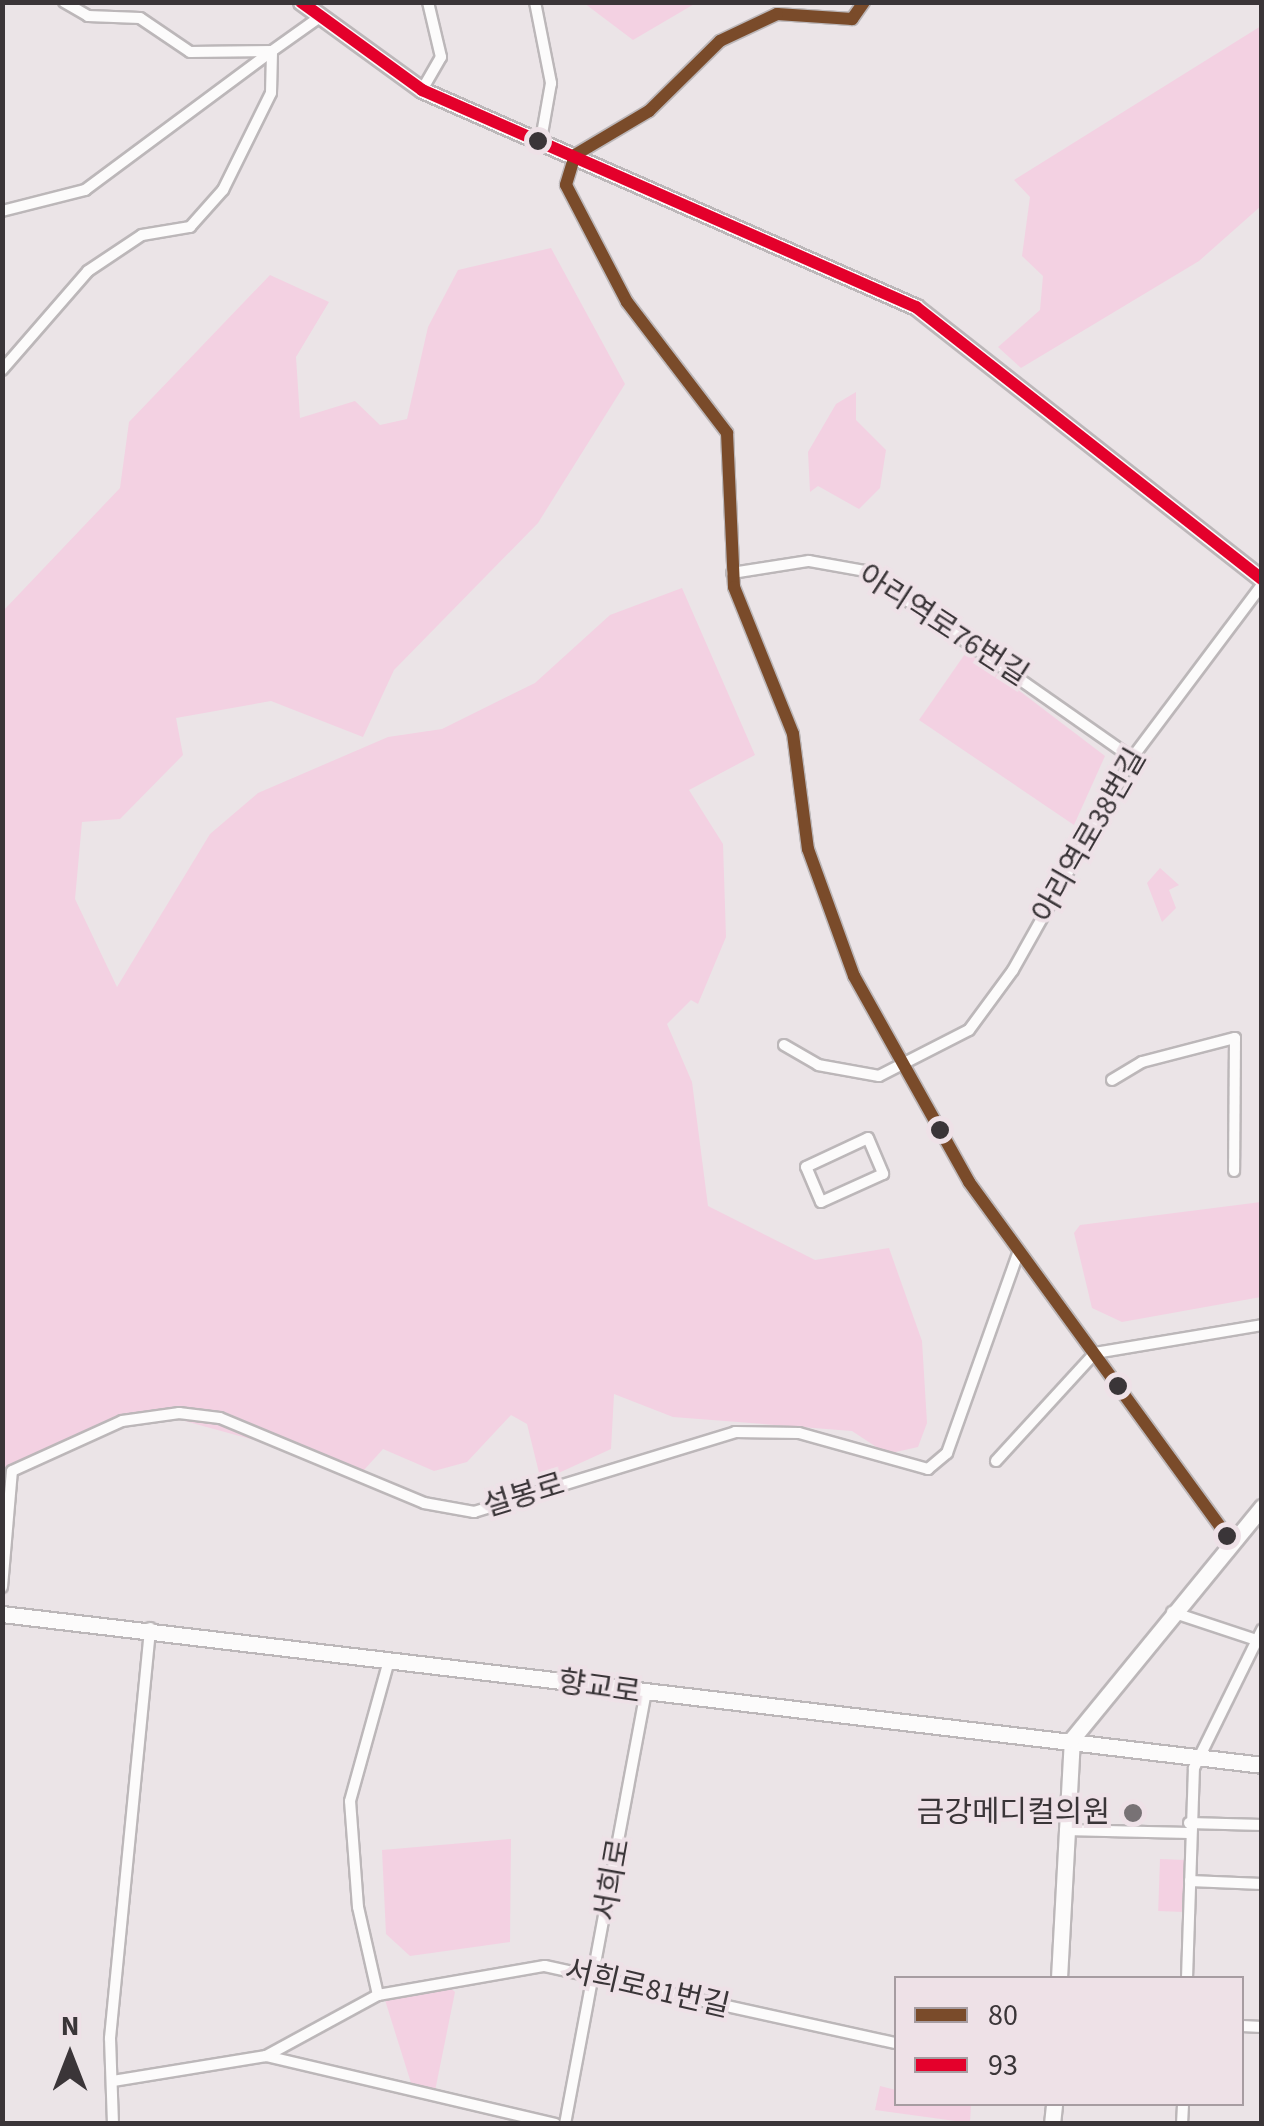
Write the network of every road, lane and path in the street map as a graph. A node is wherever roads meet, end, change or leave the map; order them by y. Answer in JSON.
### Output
{"nodes":[{"id":1,"x":64,"y":2,"type":"edge"},
{"id":2,"x":301,"y":2,"type":"edge"},
{"id":3,"x":428,"y":2,"type":"edge"},
{"id":4,"x":535,"y":2,"type":"edge"},
{"id":5,"x":864,"y":2,"type":"edge"},
{"id":6,"x":317,"y":19,"type":"junction"},
{"id":7,"x":272,"y":51,"type":"junction"},
{"id":8,"x":422,"y":90,"type":"junction"},
{"id":9,"x":541,"y":140,"type":"junction"},
{"id":10,"x":575,"y":154,"type":"junction"},
{"id":11,"x":2,"y":211,"type":"edge"},
{"id":12,"x":2,"y":370,"type":"edge"},
{"id":13,"x":732,"y":572,"type":"junction"},
{"id":14,"x":1262,"y":582,"type":"edge"},
{"id":15,"x":1132,"y":758,"type":"junction"},
{"id":16,"x":784,"y":1045,"type":"dead end"},
{"id":17,"x":905,"y":1069,"type":"junction"},
{"id":18,"x":1112,"y":1080,"type":"dead end"},
{"id":19,"x":806,"y":1167,"type":"joint"},
{"id":20,"x":1234,"y":1171,"type":"dead end"},
{"id":21,"x":1018,"y":1251,"type":"junction"},
{"id":22,"x":1262,"y":1325,"type":"edge"},
{"id":23,"x":1095,"y":1353,"type":"junction"},
{"id":24,"x":996,"y":1461,"type":"dead end"},
{"id":25,"x":1262,"y":1507,"type":"edge"},
{"id":26,"x":1228,"y":1537,"type":"junction"},
{"id":27,"x":2,"y":1587,"type":"edge"},
{"id":28,"x":1172,"y":1612,"type":"junction"},
{"id":29,"x":2,"y":1614,"type":"edge"},
{"id":30,"x":150,"y":1628,"type":"junction"},
{"id":31,"x":1258,"y":1637,"type":"edge"},
{"id":32,"x":390,"y":1660,"type":"junction"},
{"id":33,"x":645,"y":1694,"type":"junction"},
{"id":34,"x":1072,"y":1739,"type":"junction"},
{"id":35,"x":1196,"y":1757,"type":"junction"},
{"id":36,"x":1262,"y":1765,"type":"edge"},
{"id":37,"x":1262,"y":1825,"type":"edge"},
{"id":38,"x":1189,"y":1828,"type":"junction"},
{"id":39,"x":1065,"y":1830,"type":"junction"},
{"id":40,"x":1190,"y":1881,"type":"junction"},
{"id":41,"x":1262,"y":1884,"type":"edge"},
{"id":42,"x":1059,"y":1976,"type":"edge"},
{"id":43,"x":1187,"y":1976,"type":"edge"},
{"id":44,"x":596,"y":1978,"type":"junction"},
{"id":45,"x":378,"y":1995,"type":"junction"},
{"id":46,"x":894,"y":2043,"type":"edge"},
{"id":47,"x":266,"y":2056,"type":"junction"},
{"id":48,"x":114,"y":2081,"type":"junction"},
{"id":49,"x":113,"y":2124,"type":"edge"},
{"id":50,"x":554,"y":2124,"type":"edge"},
{"id":51,"x":565,"y":2124,"type":"edge"}],
"edges":[{"from":1,"to":7,"type":"street"},
{"from":2,"to":6,"type":"street"},
{"from":3,"to":8,"type":"street"},
{"from":4,"to":9,"type":"street"},
{"from":5,"to":10,"type":"street"},
{"from":6,"to":7,"type":"street"},
{"from":6,"to":8,"type":"street"},
{"from":7,"to":11,"type":"street"},
{"from":7,"to":12,"type":"street"},
{"from":8,"to":9,"type":"street"},
{"from":9,"to":10,"type":"street"},
{"from":10,"to":13,"type":"street"},
{"from":10,"to":14,"type":"street"},
{"from":13,"to":15,"type":"street","name":"아리역로76번길"},
{"from":13,"to":17,"type":"street"},
{"from":14,"to":15,"type":"street","name":"아리역로38번길"},
{"from":15,"to":17,"type":"street","name":"아리역로38번길"},
{"from":16,"to":17,"type":"street"},
{"from":17,"to":21,"type":"street"},
{"from":18,"to":20,"type":"street"},
{"from":19,"to":19,"type":"street"},
{"from":21,"to":23,"type":"street"},
{"from":21,"to":27,"type":"street","name":"설봉로"},
{"from":22,"to":23,"type":"street"},
{"from":23,"to":24,"type":"street"},
{"from":23,"to":26,"type":"street"},
{"from":25,"to":26,"type":"street"},
{"from":26,"to":28,"type":"street"},
{"from":28,"to":31,"type":"street"},
{"from":28,"to":34,"type":"street"},
{"from":29,"to":30,"type":"street","name":"향교로"},
{"from":30,"to":32,"type":"street","name":"향교로"},
{"from":30,"to":48,"type":"street"},
{"from":31,"to":35,"type":"street"},
{"from":32,"to":33,"type":"street","name":"향교로"},
{"from":32,"to":45,"type":"street"},
{"from":33,"to":34,"type":"street","name":"향교로"},
{"from":33,"to":44,"type":"street","name":"서희로"},
{"from":34,"to":35,"type":"street","name":"향교로"},
{"from":34,"to":39,"type":"street"},
{"from":35,"to":36,"type":"street","name":"향교로"},
{"from":35,"to":38,"type":"street"},
{"from":37,"to":38,"type":"street"},
{"from":38,"to":39,"type":"street"},
{"from":38,"to":40,"type":"street"},
{"from":39,"to":42,"type":"street"},
{"from":40,"to":41,"type":"street"},
{"from":40,"to":43,"type":"street"},
{"from":44,"to":45,"type":"street","name":"서희로81번길"},
{"from":44,"to":46,"type":"street","name":"서희로81번길"},
{"from":44,"to":51,"type":"street","name":"서희로"},
{"from":45,"to":47,"type":"street","name":"서희로81번길"},
{"from":47,"to":48,"type":"street","name":"서희로81번길"},
{"from":47,"to":50,"type":"street"},
{"from":48,"to":49,"type":"street"}]}
